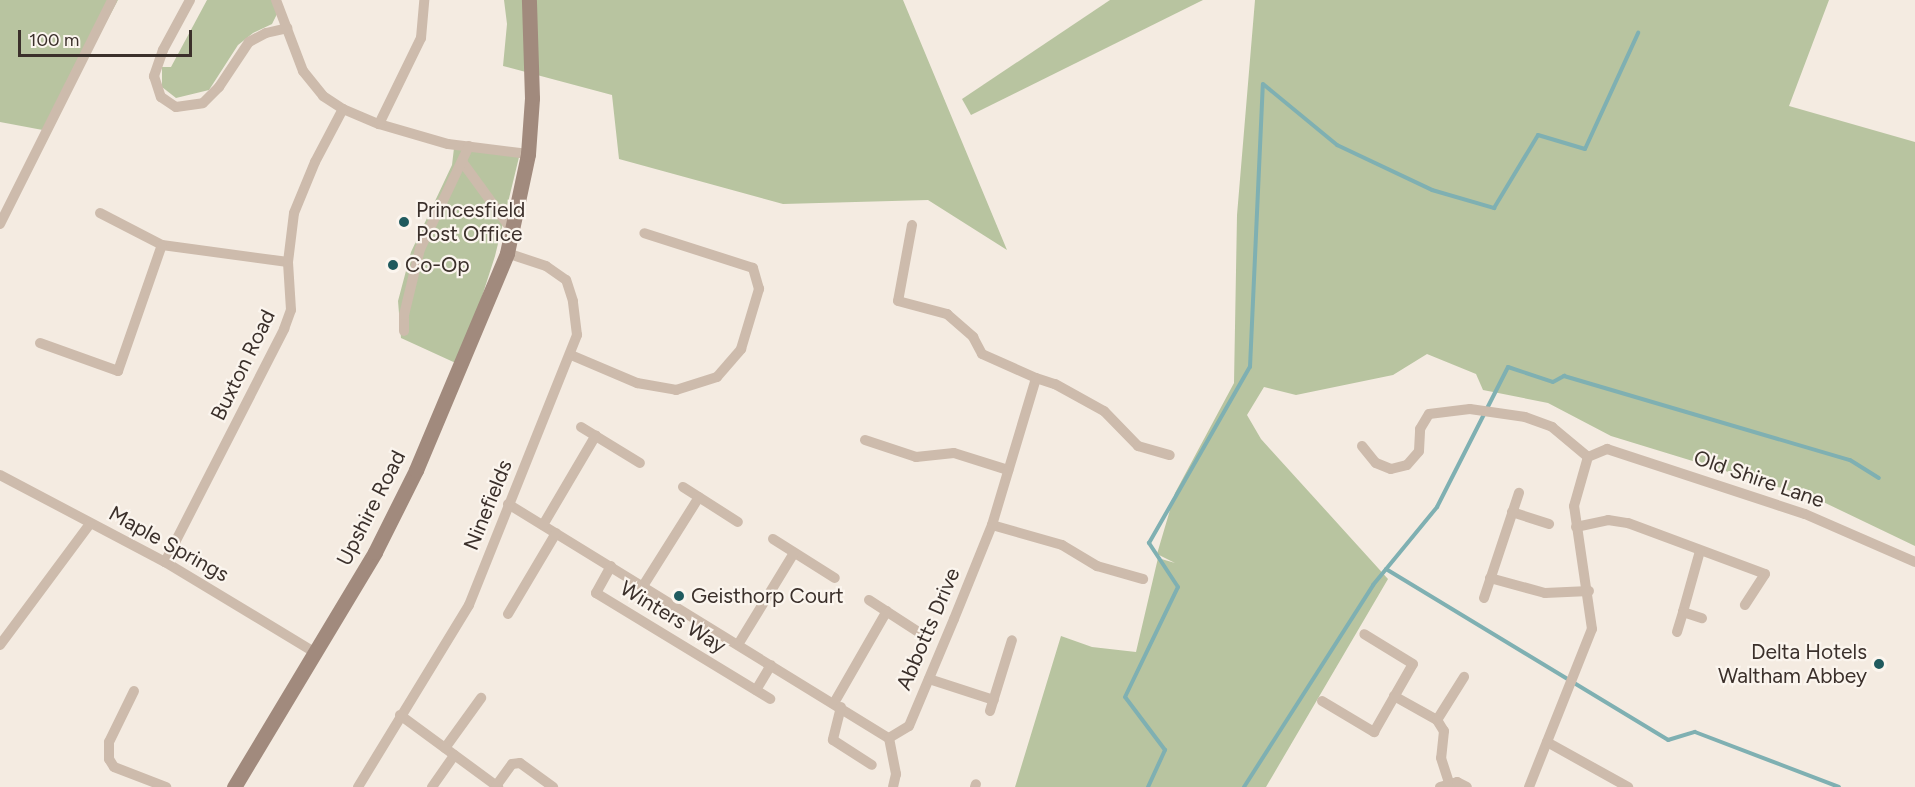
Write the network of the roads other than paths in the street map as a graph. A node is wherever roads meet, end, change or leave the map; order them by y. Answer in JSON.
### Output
{"nodes":[{"id":1,"x":112,"y":0,"type":"edge"},
{"id":2,"x":190,"y":0,"type":"edge"},
{"id":3,"x":276,"y":0,"type":"edge"},
{"id":4,"x":424,"y":0,"type":"edge"},
{"id":5,"x":529,"y":0,"type":"edge"},
{"id":6,"x":287,"y":28,"type":"junction"},
{"id":7,"x":343,"y":109,"type":"junction"},
{"id":8,"x":379,"y":124,"type":"junction"},
{"id":9,"x":469,"y":147,"type":"junction"},
{"id":10,"x":528,"y":154,"type":"junction"},
{"id":11,"x":463,"y":163,"type":"junction"},
{"id":12,"x":100,"y":213,"type":"dead end"},
{"id":13,"x":0,"y":224,"type":"edge"},
{"id":14,"x":912,"y":225,"type":"dead end"},
{"id":15,"x":514,"y":233,"type":"junction"},
{"id":16,"x":644,"y":233,"type":"dead end"},
{"id":17,"x":162,"y":245,"type":"junction"},
{"id":18,"x":507,"y":252,"type":"junction"},
{"id":19,"x":288,"y":262,"type":"junction"},
{"id":20,"x":404,"y":331,"type":"dead end"},
{"id":21,"x":40,"y":343,"type":"dead end"},
{"id":22,"x":571,"y":355,"type":"junction"},
{"id":23,"x":1036,"y":378,"type":"junction"},
{"id":24,"x":581,"y":427,"type":"dead end"},
{"id":25,"x":596,"y":435,"type":"junction"},
{"id":26,"x":865,"y":440,"type":"dead end"},
{"id":27,"x":1362,"y":446,"type":"dead end"},
{"id":28,"x":1170,"y":455,"type":"dead end"},
{"id":29,"x":1588,"y":457,"type":"junction"},
{"id":30,"x":640,"y":463,"type":"dead end"},
{"id":31,"x":1008,"y":470,"type":"junction"},
{"id":32,"x":0,"y":475,"type":"edge"},
{"id":33,"x":683,"y":486,"type":"dead end"},
{"id":34,"x":1519,"y":493,"type":"dead end"},
{"id":35,"x":699,"y":497,"type":"junction"},
{"id":36,"x":508,"y":504,"type":"junction"},
{"id":37,"x":1512,"y":512,"type":"junction"},
{"id":38,"x":738,"y":522,"type":"dead end"},
{"id":39,"x":90,"y":524,"type":"junction"},
{"id":40,"x":1549,"y":524,"type":"dead end"},
{"id":41,"x":543,"y":525,"type":"junction"},
{"id":42,"x":992,"y":525,"type":"junction"},
{"id":43,"x":1576,"y":527,"type":"junction"},
{"id":44,"x":556,"y":533,"type":"junction"},
{"id":45,"x":773,"y":539,"type":"dead end"},
{"id":46,"x":1700,"y":551,"type":"junction"},
{"id":47,"x":795,"y":553,"type":"junction"},
{"id":48,"x":165,"y":561,"type":"junction"},
{"id":49,"x":1915,"y":562,"type":"edge"},
{"id":50,"x":610,"y":566,"type":"junction"},
{"id":51,"x":835,"y":578,"type":"dead end"},
{"id":52,"x":1490,"y":578,"type":"junction"},
{"id":53,"x":1143,"y":579,"type":"dead end"},
{"id":54,"x":643,"y":586,"type":"junction"},
{"id":55,"x":1589,"y":591,"type":"junction"},
{"id":56,"x":1484,"y":598,"type":"dead end"},
{"id":57,"x":869,"y":600,"type":"dead end"},
{"id":58,"x":1745,"y":605,"type":"dead end"},
{"id":59,"x":887,"y":611,"type":"junction"},
{"id":60,"x":1683,"y":612,"type":"junction"},
{"id":61,"x":508,"y":614,"type":"dead end"},
{"id":62,"x":1702,"y":618,"type":"dead end"},
{"id":63,"x":917,"y":631,"type":"dead end"},
{"id":64,"x":1677,"y":632,"type":"dead end"},
{"id":65,"x":1364,"y":634,"type":"dead end"},
{"id":66,"x":1012,"y":640,"type":"dead end"},
{"id":67,"x":739,"y":643,"type":"junction"},
{"id":68,"x":0,"y":645,"type":"edge"},
{"id":69,"x":316,"y":653,"type":"junction"},
{"id":70,"x":771,"y":665,"type":"junction"},
{"id":71,"x":1464,"y":677,"type":"dead end"},
{"id":72,"x":929,"y":679,"type":"junction"},
{"id":73,"x":756,"y":690,"type":"junction"},
{"id":74,"x":134,"y":691,"type":"dead end"},
{"id":75,"x":1394,"y":696,"type":"junction"},
{"id":76,"x":481,"y":698,"type":"dead end"},
{"id":77,"x":770,"y":699,"type":"dead end"},
{"id":78,"x":1322,"y":701,"type":"dead end"},
{"id":79,"x":838,"y":705,"type":"junction"},
{"id":80,"x":400,"y":715,"type":"junction"},
{"id":81,"x":1437,"y":720,"type":"junction"},
{"id":82,"x":889,"y":738,"type":"junction"},
{"id":83,"x":1547,"y":742,"type":"junction"},
{"id":84,"x":450,"y":751,"type":"junction"},
{"id":85,"x":872,"y":765,"type":"dead end"},
{"id":86,"x":1444,"y":785,"type":"edge"},
{"id":87,"x":497,"y":786,"type":"edge"},
{"id":88,"x":166,"y":787,"type":"edge"},
{"id":89,"x":234,"y":787,"type":"edge"},
{"id":90,"x":358,"y":787,"type":"edge"},
{"id":91,"x":432,"y":787,"type":"edge"},
{"id":92,"x":553,"y":787,"type":"edge"},
{"id":93,"x":893,"y":787,"type":"edge"},
{"id":94,"x":1467,"y":787,"type":"edge"},
{"id":95,"x":1529,"y":787,"type":"edge"},
{"id":96,"x":1628,"y":787,"type":"edge"}],
"edges":[{"from":1,"to":13,"type":"street"},
{"from":2,"to":6,"type":"street"},
{"from":3,"to":6,"type":"street"},
{"from":4,"to":8,"type":"street"},
{"from":5,"to":10,"type":"street","name":"Upshire Road"},
{"from":6,"to":7,"type":"street"},
{"from":7,"to":8,"type":"street"},
{"from":7,"to":19,"type":"street","name":"Buxton Road"},
{"from":8,"to":9,"type":"street"},
{"from":9,"to":10,"type":"street"},
{"from":9,"to":11,"type":"street"},
{"from":10,"to":15,"type":"street","name":"Upshire Road"},
{"from":11,"to":15,"type":"street"},
{"from":11,"to":20,"type":"street"},
{"from":12,"to":17,"type":"street"},
{"from":14,"to":23,"type":"street"},
{"from":15,"to":18,"type":"street","name":"Upshire Road"},
{"from":16,"to":22,"type":"street"},
{"from":17,"to":19,"type":"street"},
{"from":17,"to":21,"type":"street"},
{"from":18,"to":22,"type":"street","name":"Ninefields"},
{"from":18,"to":69,"type":"street","name":"Upshire Road"},
{"from":19,"to":48,"type":"street","name":"Buxton Road"},
{"from":22,"to":36,"type":"street","name":"Ninefields"},
{"from":23,"to":28,"type":"street"},
{"from":23,"to":31,"type":"street","name":"Abbotts Drive"},
{"from":24,"to":25,"type":"street"},
{"from":25,"to":30,"type":"street"},
{"from":25,"to":41,"type":"street"},
{"from":26,"to":31,"type":"street"},
{"from":27,"to":29,"type":"street"},
{"from":29,"to":43,"type":"street"},
{"from":29,"to":49,"type":"street","name":"Old Shire Lane"},
{"from":31,"to":42,"type":"street","name":"Abbotts Drive"},
{"from":32,"to":39,"type":"street","name":"Maple Springs"},
{"from":33,"to":35,"type":"street"},
{"from":34,"to":37,"type":"street"},
{"from":35,"to":38,"type":"street"},
{"from":35,"to":54,"type":"street"},
{"from":36,"to":41,"type":"street","name":"Winters Way"},
{"from":36,"to":80,"type":"street","name":"Ninefields"},
{"from":37,"to":40,"type":"street"},
{"from":37,"to":52,"type":"street"},
{"from":39,"to":48,"type":"street","name":"Maple Springs"},
{"from":39,"to":68,"type":"street"},
{"from":41,"to":44,"type":"street","name":"Winters Way"},
{"from":42,"to":53,"type":"street"},
{"from":42,"to":72,"type":"street","name":"Abbotts Drive"},
{"from":43,"to":46,"type":"street"},
{"from":43,"to":55,"type":"street"},
{"from":44,"to":50,"type":"street","name":"Winters Way"},
{"from":44,"to":61,"type":"street"},
{"from":45,"to":47,"type":"street"},
{"from":46,"to":58,"type":"street"},
{"from":46,"to":60,"type":"street"},
{"from":47,"to":51,"type":"street"},
{"from":47,"to":67,"type":"street"},
{"from":48,"to":69,"type":"street","name":"Maple Springs"},
{"from":50,"to":54,"type":"street","name":"Winters Way"},
{"from":50,"to":73,"type":"street","name":"Winters Way"},
{"from":52,"to":55,"type":"street"},
{"from":52,"to":56,"type":"street"},
{"from":54,"to":67,"type":"street","name":"Winters Way"},
{"from":55,"to":83,"type":"street"},
{"from":57,"to":59,"type":"street"},
{"from":59,"to":63,"type":"street"},
{"from":59,"to":79,"type":"street"},
{"from":60,"to":62,"type":"street"},
{"from":60,"to":64,"type":"street"},
{"from":65,"to":75,"type":"street"},
{"from":66,"to":72,"type":"street"},
{"from":67,"to":70,"type":"street","name":"Winters Way"},
{"from":69,"to":89,"type":"street","name":"Upshire Road"},
{"from":70,"to":73,"type":"street"},
{"from":70,"to":79,"type":"street","name":"Winters Way"},
{"from":71,"to":81,"type":"street"},
{"from":72,"to":82,"type":"street","name":"Abbotts Drive"},
{"from":73,"to":77,"type":"street","name":"Winters Way"},
{"from":74,"to":88,"type":"street"},
{"from":75,"to":78,"type":"street"},
{"from":75,"to":81,"type":"street"},
{"from":76,"to":84,"type":"street"},
{"from":79,"to":82,"type":"street","name":"Winters Way"},
{"from":79,"to":85,"type":"street"},
{"from":80,"to":84,"type":"street"},
{"from":80,"to":90,"type":"street","name":"Ninefields"},
{"from":81,"to":86,"type":"street"},
{"from":82,"to":93,"type":"street"},
{"from":83,"to":95,"type":"street"},
{"from":83,"to":96,"type":"street"},
{"from":84,"to":87,"type":"street"},
{"from":84,"to":91,"type":"street"},
{"from":86,"to":94,"type":"street"},
{"from":87,"to":92,"type":"street"}]}
